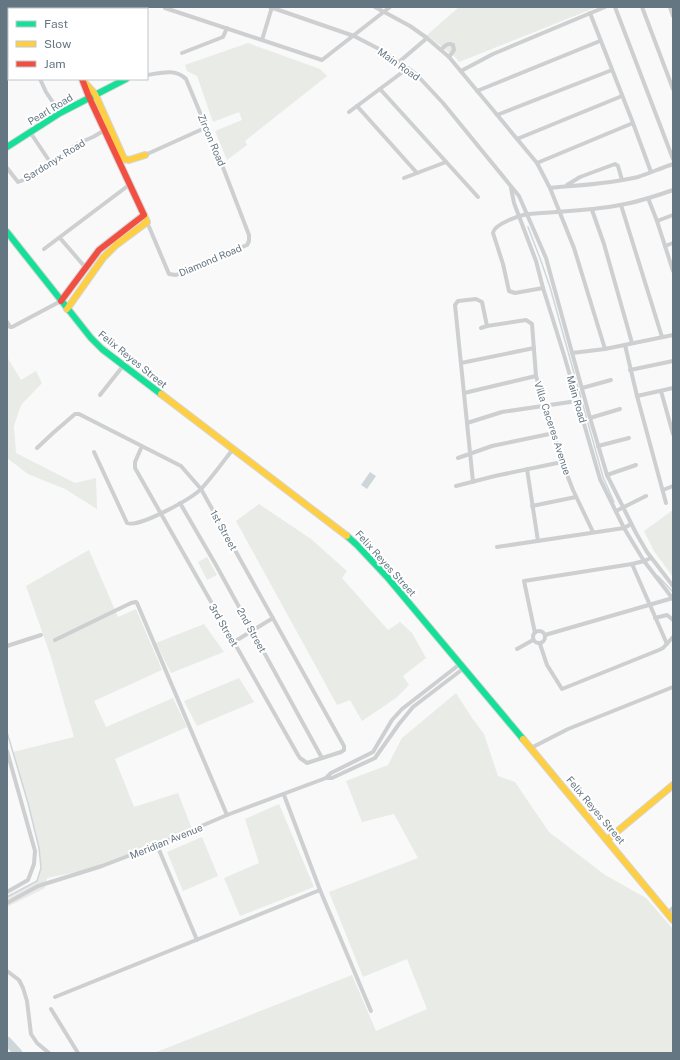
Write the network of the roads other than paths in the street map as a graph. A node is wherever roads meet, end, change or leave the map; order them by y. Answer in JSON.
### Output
{"nodes":[{"id":1,"x":271,"y":7,"type":"edge"},
{"id":2,"x":375,"y":7,"type":"edge"},
{"id":3,"x":390,"y":7,"type":"edge"},
{"id":4,"x":605,"y":7,"type":"edge"},
{"id":5,"x":615,"y":7,"type":"edge"},
{"id":6,"x":642,"y":7,"type":"edge"},
{"id":7,"x":670,"y":7,"type":"edge"},
{"id":8,"x":165,"y":8,"type":"dead end"},
{"id":9,"x":384,"y":12,"type":"junction"},
{"id":10,"x":590,"y":13,"type":"junction"},
{"id":11,"x":673,"y":16,"type":"edge"},
{"id":12,"x":227,"y":28,"type":"junction"},
{"id":13,"x":354,"y":36,"type":"junction"},
{"id":14,"x":427,"y":38,"type":"junction"},
{"id":15,"x":262,"y":40,"type":"junction"},
{"id":16,"x":600,"y":41,"type":"junction"},
{"id":17,"x":441,"y":50,"type":"junction"},
{"id":18,"x":182,"y":53,"type":"dead end"},
{"id":19,"x":448,"y":57,"type":"junction"},
{"id":20,"x":399,"y":62,"type":"junction"},
{"id":21,"x":408,"y":68,"type":"junction"},
{"id":22,"x":612,"y":70,"type":"junction"},
{"id":23,"x":461,"y":71,"type":"junction"},
{"id":24,"x":148,"y":75,"type":"edge"},
{"id":25,"x":40,"y":80,"type":"edge"},
{"id":26,"x":82,"y":80,"type":"edge"},
{"id":27,"x":125,"y":80,"type":"edge"},
{"id":28,"x":380,"y":89,"type":"junction"},
{"id":29,"x":673,"y":89,"type":"edge"},
{"id":30,"x":477,"y":91,"type":"junction"},
{"id":31,"x":92,"y":96,"type":"junction"},
{"id":32,"x":622,"y":96,"type":"junction"},
{"id":33,"x":357,"y":106,"type":"junction"},
{"id":34,"x":349,"y":112,"type":"dead end"},
{"id":35,"x":60,"y":113,"type":"junction"},
{"id":36,"x":497,"y":115,"type":"junction"},
{"id":37,"x":633,"y":123,"type":"junction"},
{"id":38,"x":206,"y":127,"type":"junction"},
{"id":39,"x":105,"y":130,"type":"junction"},
{"id":40,"x":30,"y":132,"type":"junction"},
{"id":41,"x":517,"y":139,"type":"junction"},
{"id":42,"x":7,"y":147,"type":"edge"},
{"id":43,"x":145,"y":155,"type":"junction"},
{"id":44,"x":673,"y":159,"type":"edge"},
{"id":45,"x":50,"y":162,"type":"junction"},
{"id":46,"x":446,"y":162,"type":"junction"},
{"id":47,"x":537,"y":162,"type":"junction"},
{"id":48,"x":673,"y":164,"type":"edge"},
{"id":49,"x":7,"y":168,"type":"edge"},
{"id":50,"x":651,"y":172,"type":"junction"},
{"id":51,"x":417,"y":173,"type":"junction"},
{"id":52,"x":125,"y":176,"type":"junction"},
{"id":53,"x":404,"y":178,"type":"dead end"},
{"id":54,"x":622,"y":180,"type":"junction"},
{"id":55,"x":129,"y":185,"type":"junction"},
{"id":56,"x":511,"y":185,"type":"junction"},
{"id":57,"x":565,"y":186,"type":"junction"},
{"id":58,"x":550,"y":188,"type":"junction"},
{"id":59,"x":673,"y":190,"type":"edge"},
{"id":60,"x":478,"y":197,"type":"dead end"},
{"id":61,"x":648,"y":198,"type":"junction"},
{"id":62,"x":621,"y":205,"type":"junction"},
{"id":63,"x":592,"y":210,"type":"junction"},
{"id":64,"x":560,"y":212,"type":"junction"},
{"id":65,"x":527,"y":214,"type":"junction"},
{"id":66,"x":144,"y":215,"type":"junction"},
{"id":67,"x":673,"y":215,"type":"edge"},
{"id":68,"x":519,"y":217,"type":"junction"},
{"id":69,"x":657,"y":221,"type":"junction"},
{"id":70,"x":147,"y":222,"type":"junction"},
{"id":71,"x":7,"y":232,"type":"edge"},
{"id":72,"x":60,"y":238,"type":"junction"},
{"id":73,"x":249,"y":241,"type":"joint"},
{"id":74,"x":673,"y":243,"type":"edge"},
{"id":75,"x":665,"y":246,"type":"junction"},
{"id":76,"x":44,"y":249,"type":"dead end"},
{"id":77,"x":83,"y":266,"type":"junction"},
{"id":78,"x":673,"y":270,"type":"edge"},
{"id":79,"x":543,"y":288,"type":"junction"},
{"id":80,"x":61,"y":301,"type":"junction"},
{"id":81,"x":67,"y":308,"type":"junction"},
{"id":82,"x":7,"y":322,"type":"edge"},
{"id":83,"x":488,"y":326,"type":"junction"},
{"id":84,"x":9,"y":328,"type":"edge"},
{"id":85,"x":482,"y":328,"type":"dead end"},
{"id":86,"x":673,"y":335,"type":"edge"},
{"id":87,"x":662,"y":337,"type":"junction"},
{"id":88,"x":632,"y":343,"type":"junction"},
{"id":89,"x":625,"y":345,"type":"junction"},
{"id":90,"x":534,"y":348,"type":"junction"},
{"id":91,"x":605,"y":349,"type":"junction"},
{"id":92,"x":572,"y":353,"type":"junction"},
{"id":93,"x":673,"y":361,"type":"edge"},
{"id":94,"x":461,"y":363,"type":"junction"},
{"id":95,"x":123,"y":366,"type":"junction"},
{"id":96,"x":630,"y":370,"type":"junction"},
{"id":97,"x":536,"y":376,"type":"junction"},
{"id":98,"x":612,"y":380,"type":"dead end"},
{"id":99,"x":582,"y":388,"type":"junction"},
{"id":100,"x":673,"y":388,"type":"edge"},
{"id":101,"x":661,"y":391,"type":"junction"},
{"id":102,"x":464,"y":392,"type":"junction"},
{"id":103,"x":100,"y":395,"type":"dead end"},
{"id":104,"x":637,"y":396,"type":"junction"},
{"id":105,"x":577,"y":400,"type":"junction"},
{"id":106,"x":546,"y":405,"type":"junction"},
{"id":107,"x":620,"y":409,"type":"dead end"},
{"id":108,"x":590,"y":418,"type":"junction"},
{"id":109,"x":467,"y":423,"type":"junction"},
{"id":110,"x":554,"y":433,"type":"junction"},
{"id":111,"x":673,"y":434,"type":"edge"},
{"id":112,"x":629,"y":438,"type":"dead end"},
{"id":113,"x":142,"y":446,"type":"junction"},
{"id":114,"x":598,"y":446,"type":"junction"},
{"id":115,"x":37,"y":448,"type":"dead end"},
{"id":116,"x":233,"y":449,"type":"junction"},
{"id":117,"x":94,"y":452,"type":"dead end"},
{"id":118,"x":471,"y":453,"type":"junction"},
{"id":119,"x":458,"y":458,"type":"dead end"},
{"id":120,"x":562,"y":462,"type":"junction"},
{"id":121,"x":636,"y":465,"type":"dead end"},
{"id":122,"x":527,"y":469,"type":"junction"},
{"id":123,"x":607,"y":475,"type":"junction"},
{"id":124,"x":473,"y":482,"type":"junction"},
{"id":125,"x":456,"y":486,"type":"dead end"},
{"id":126,"x":673,"y":486,"type":"edge"},
{"id":127,"x":201,"y":489,"type":"junction"},
{"id":128,"x":663,"y":490,"type":"junction"},
{"id":129,"x":646,"y":496,"type":"dead end"},
{"id":130,"x":576,"y":497,"type":"junction"},
{"id":131,"x":180,"y":503,"type":"junction"},
{"id":132,"x":666,"y":503,"type":"dead end"},
{"id":133,"x":532,"y":506,"type":"junction"},
{"id":134,"x":623,"y":507,"type":"junction"},
{"id":135,"x":616,"y":511,"type":"junction"},
{"id":136,"x":161,"y":514,"type":"junction"},
{"id":137,"x":631,"y":524,"type":"junction"},
{"id":138,"x":624,"y":528,"type":"junction"},
{"id":139,"x":593,"y":532,"type":"junction"},
{"id":140,"x":538,"y":541,"type":"junction"},
{"id":141,"x":497,"y":547,"type":"dead end"},
{"id":142,"x":651,"y":558,"type":"junction"},
{"id":143,"x":644,"y":561,"type":"junction"},
{"id":144,"x":632,"y":564,"type":"junction"},
{"id":145,"x":673,"y":586,"type":"edge"},
{"id":146,"x":673,"y":598,"type":"edge"},
{"id":147,"x":649,"y":605,"type":"junction"},
{"id":148,"x":273,"y":618,"type":"junction"},
{"id":149,"x":655,"y":618,"type":"junction"},
{"id":150,"x":673,"y":620,"type":"edge"},
{"id":151,"x":253,"y":632,"type":"junction"},
{"id":152,"x":535,"y":633,"type":"junction"},
{"id":153,"x":41,"y":635,"type":"dead end"},
{"id":154,"x":545,"y":635,"type":"junction"},
{"id":155,"x":673,"y":637,"type":"edge"},
{"id":156,"x":55,"y":640,"type":"dead end"},
{"id":157,"x":533,"y":640,"type":"junction"},
{"id":158,"x":234,"y":642,"type":"junction"},
{"id":159,"x":540,"y":644,"type":"junction"},
{"id":160,"x":667,"y":644,"type":"junction"},
{"id":161,"x":7,"y":646,"type":"edge"},
{"id":162,"x":517,"y":649,"type":"dead end"},
{"id":163,"x":462,"y":666,"type":"junction"},
{"id":164,"x":673,"y":687,"type":"edge"},
{"id":165,"x":344,"y":746,"type":"joint"},
{"id":166,"x":531,"y":748,"type":"junction"},
{"id":167,"x":7,"y":750,"type":"edge"},
{"id":168,"x":322,"y":758,"type":"junction"},
{"id":169,"x":326,"y":778,"type":"junction"},
{"id":170,"x":673,"y":785,"type":"edge"},
{"id":171,"x":284,"y":795,"type":"junction"},
{"id":172,"x":227,"y":815,"type":"junction"},
{"id":173,"x":607,"y":840,"type":"junction"},
{"id":174,"x":157,"y":845,"type":"junction"},
{"id":175,"x":320,"y":890,"type":"junction"},
{"id":176,"x":7,"y":892,"type":"edge"},
{"id":177,"x":7,"y":903,"type":"edge"},
{"id":178,"x":673,"y":908,"type":"edge"},
{"id":179,"x":668,"y":913,"type":"junction"},
{"id":180,"x":673,"y":920,"type":"edge"},
{"id":181,"x":197,"y":940,"type":"junction"},
{"id":182,"x":7,"y":971,"type":"edge"},
{"id":183,"x":55,"y":997,"type":"dead end"},
{"id":184,"x":51,"y":1009,"type":"dead end"},
{"id":185,"x":371,"y":1012,"type":"dead end"},
{"id":186,"x":49,"y":1053,"type":"edge"},
{"id":187,"x":78,"y":1053,"type":"edge"}],
"edges":[{"from":1,"to":13,"type":"street","name":"Main Road"},
{"from":1,"to":15,"type":"street"},
{"from":2,"to":9,"type":"street"},
{"from":3,"to":9,"type":"street"},
{"from":4,"to":10,"type":"street"},
{"from":5,"to":44,"type":"street"},
{"from":6,"to":29,"type":"street"},
{"from":7,"to":11,"type":"street"},
{"from":8,"to":12,"type":"street"},
{"from":9,"to":13,"type":"street"},
{"from":9,"to":14,"type":"street"},
{"from":10,"to":16,"type":"street"},
{"from":10,"to":23,"type":"street"},
{"from":12,"to":15,"type":"street"},
{"from":12,"to":18,"type":"street"},
{"from":13,"to":15,"type":"street"},
{"from":13,"to":20,"type":"street","name":"Main Road"},
{"from":14,"to":17,"type":"street"},
{"from":14,"to":20,"type":"street"},
{"from":16,"to":22,"type":"street"},
{"from":16,"to":30,"type":"street"},
{"from":17,"to":19,"type":"street"},
{"from":17,"to":19,"type":"street"},
{"from":19,"to":23,"type":"street"},
{"from":20,"to":21,"type":"street","name":"Main Road"},
{"from":21,"to":28,"type":"street"},
{"from":21,"to":56,"type":"street","name":"Main Road"},
{"from":22,"to":32,"type":"street"},
{"from":22,"to":36,"type":"street"},
{"from":23,"to":30,"type":"street"},
{"from":24,"to":38,"type":"street","name":"Zircon Road"},
{"from":25,"to":35,"type":"street"},
{"from":26,"to":31,"type":"main road"},
{"from":27,"to":31,"type":"main road","name":"Pearl Road"},
{"from":28,"to":33,"type":"street"},
{"from":28,"to":46,"type":"street"},
{"from":30,"to":36,"type":"street"},
{"from":31,"to":35,"type":"main road","name":"Pearl Road"},
{"from":31,"to":39,"type":"main road"},
{"from":31,"to":43,"type":"main road"},
{"from":32,"to":37,"type":"street"},
{"from":32,"to":41,"type":"street"},
{"from":33,"to":34,"type":"street"},
{"from":33,"to":51,"type":"street"},
{"from":35,"to":40,"type":"main road","name":"Pearl Road"},
{"from":36,"to":41,"type":"street"},
{"from":37,"to":47,"type":"street"},
{"from":37,"to":50,"type":"street"},
{"from":38,"to":43,"type":"street"},
{"from":38,"to":73,"type":"street","name":"Zircon Road"},
{"from":39,"to":45,"type":"street","name":"Sardonyx Road"},
{"from":39,"to":52,"type":"main road"},
{"from":40,"to":42,"type":"main road","name":"Pearl Road"},
{"from":40,"to":45,"type":"street"},
{"from":41,"to":47,"type":"street"},
{"from":43,"to":52,"type":"main road"},
{"from":45,"to":49,"type":"street","name":"Sardonyx Road"},
{"from":46,"to":51,"type":"street"},
{"from":46,"to":60,"type":"street"},
{"from":47,"to":58,"type":"street"},
{"from":48,"to":50,"type":"street"},
{"from":50,"to":54,"type":"street"},
{"from":51,"to":53,"type":"street"},
{"from":52,"to":55,"type":"main road"},
{"from":54,"to":57,"type":"street"},
{"from":54,"to":57,"type":"street"},
{"from":55,"to":66,"type":"main road"},
{"from":55,"to":72,"type":"street"},
{"from":56,"to":65,"type":"street","name":"Main Road"},
{"from":56,"to":68,"type":"street","name":"Main Road"},
{"from":57,"to":58,"type":"street"},
{"from":58,"to":64,"type":"street"},
{"from":59,"to":61,"type":"street"},
{"from":61,"to":62,"type":"street"},
{"from":61,"to":69,"type":"street"},
{"from":62,"to":63,"type":"street"},
{"from":62,"to":87,"type":"street"},
{"from":63,"to":64,"type":"street"},
{"from":63,"to":88,"type":"street"},
{"from":64,"to":65,"type":"street"},
{"from":64,"to":91,"type":"street"},
{"from":65,"to":68,"type":"street"},
{"from":65,"to":92,"type":"street","name":"Main Road"},
{"from":66,"to":70,"type":"main road"},
{"from":66,"to":77,"type":"main road"},
{"from":67,"to":69,"type":"street"},
{"from":68,"to":79,"type":"street","name":"Main Road"},
{"from":68,"to":79,"type":"street"},
{"from":69,"to":75,"type":"street"},
{"from":70,"to":73,"type":"street","name":"Diamond Road"},
{"from":70,"to":81,"type":"main road"},
{"from":71,"to":80,"type":"main road","name":"Felix Reyes Street"},
{"from":72,"to":76,"type":"street"},
{"from":72,"to":77,"type":"street"},
{"from":74,"to":75,"type":"street"},
{"from":75,"to":78,"type":"street"},
{"from":77,"to":80,"type":"main road"},
{"from":79,"to":105,"type":"street","name":"Main Road"},
{"from":80,"to":81,"type":"main road","name":"Felix Reyes Street"},
{"from":80,"to":84,"type":"street"},
{"from":81,"to":95,"type":"main road","name":"Felix Reyes Street"},
{"from":82,"to":84,"type":"street"},
{"from":83,"to":85,"type":"street","name":"Villa Caceres Avenue"},
{"from":83,"to":90,"type":"street","name":"Villa Caceres Avenue"},
{"from":83,"to":94,"type":"street"},
{"from":86,"to":87,"type":"street"},
{"from":87,"to":88,"type":"street"},
{"from":88,"to":89,"type":"street"},
{"from":89,"to":91,"type":"street"},
{"from":89,"to":96,"type":"street"},
{"from":90,"to":94,"type":"street"},
{"from":90,"to":97,"type":"street","name":"Villa Caceres Avenue"},
{"from":91,"to":92,"type":"street"},
{"from":92,"to":99,"type":"street","name":"Main Road"},
{"from":93,"to":96,"type":"street"},
{"from":94,"to":102,"type":"street"},
{"from":95,"to":103,"type":"street"},
{"from":95,"to":116,"type":"main road","name":"Felix Reyes Street"},
{"from":96,"to":104,"type":"street"},
{"from":97,"to":102,"type":"street"},
{"from":97,"to":106,"type":"street","name":"Villa Caceres Avenue"},
{"from":98,"to":99,"type":"street"},
{"from":99,"to":108,"type":"street","name":"Main Road"},
{"from":100,"to":101,"type":"street"},
{"from":101,"to":104,"type":"street"},
{"from":101,"to":111,"type":"street"},
{"from":102,"to":109,"type":"street"},
{"from":104,"to":128,"type":"street"},
{"from":105,"to":106,"type":"street"},
{"from":105,"to":135,"type":"street","name":"Main Road"},
{"from":106,"to":109,"type":"street"},
{"from":106,"to":110,"type":"street","name":"Villa Caceres Avenue"},
{"from":107,"to":108,"type":"street"},
{"from":108,"to":114,"type":"street","name":"Main Road"},
{"from":109,"to":118,"type":"street"},
{"from":110,"to":118,"type":"street"},
{"from":110,"to":120,"type":"street","name":"Villa Caceres Avenue"},
{"from":112,"to":114,"type":"street"},
{"from":113,"to":115,"type":"street","name":"1st Street"},
{"from":113,"to":127,"type":"street","name":"1st Street"},
{"from":113,"to":136,"type":"street","name":"3rd Street"},
{"from":114,"to":123,"type":"street","name":"Main Road"},
{"from":116,"to":127,"type":"street"},
{"from":116,"to":163,"type":"main road","name":"Felix Reyes Street"},
{"from":117,"to":136,"type":"street"},
{"from":118,"to":119,"type":"street"},
{"from":118,"to":124,"type":"street"},
{"from":120,"to":122,"type":"street"},
{"from":120,"to":130,"type":"street","name":"Villa Caceres Avenue"},
{"from":121,"to":123,"type":"street"},
{"from":122,"to":124,"type":"street"},
{"from":122,"to":133,"type":"street"},
{"from":123,"to":134,"type":"street","name":"Main Road"},
{"from":124,"to":125,"type":"street"},
{"from":126,"to":128,"type":"street"},
{"from":127,"to":131,"type":"street"},
{"from":127,"to":148,"type":"street","name":"1st Street"},
{"from":128,"to":132,"type":"street"},
{"from":129,"to":134,"type":"street"},
{"from":130,"to":133,"type":"street"},
{"from":130,"to":139,"type":"street","name":"Villa Caceres Avenue"},
{"from":131,"to":136,"type":"street"},
{"from":131,"to":151,"type":"street","name":"2nd Street"},
{"from":133,"to":140,"type":"street"},
{"from":134,"to":135,"type":"street"},
{"from":134,"to":137,"type":"street","name":"Main Road"},
{"from":135,"to":138,"type":"street","name":"Main Road"},
{"from":136,"to":158,"type":"street","name":"3rd Street"},
{"from":137,"to":138,"type":"street"},
{"from":137,"to":142,"type":"street","name":"Main Road"},
{"from":138,"to":139,"type":"street"},
{"from":138,"to":143,"type":"street","name":"Main Road"},
{"from":139,"to":140,"type":"street"},
{"from":140,"to":141,"type":"street"},
{"from":142,"to":143,"type":"street"},
{"from":142,"to":145,"type":"street","name":"Main Road"},
{"from":143,"to":144,"type":"street"},
{"from":143,"to":146,"type":"street","name":"Main Road"},
{"from":144,"to":147,"type":"street"},
{"from":144,"to":152,"type":"street"},
{"from":146,"to":147,"type":"street"},
{"from":147,"to":149,"type":"street"},
{"from":147,"to":154,"type":"street"},
{"from":148,"to":151,"type":"street"},
{"from":148,"to":165,"type":"street","name":"1st Street"},
{"from":149,"to":150,"type":"street"},
{"from":149,"to":160,"type":"street"},
{"from":151,"to":158,"type":"street"},
{"from":151,"to":168,"type":"street","name":"2nd Street"},
{"from":152,"to":154,"type":"street"},
{"from":152,"to":157,"type":"street"},
{"from":153,"to":161,"type":"street"},
{"from":154,"to":159,"type":"street"},
{"from":155,"to":160,"type":"street"},
{"from":156,"to":172,"type":"street"},
{"from":157,"to":159,"type":"street"},
{"from":157,"to":162,"type":"street"},
{"from":158,"to":168,"type":"street","name":"3rd Street"},
{"from":159,"to":160,"type":"street"},
{"from":163,"to":166,"type":"main road","name":"Felix Reyes Street"},
{"from":163,"to":169,"type":"street","name":"Meridian Avenue"},
{"from":163,"to":169,"type":"street","name":"Meridian Avenue"},
{"from":164,"to":166,"type":"street"},
{"from":165,"to":168,"type":"street","name":"3rd Street"},
{"from":166,"to":173,"type":"main road","name":"Felix Reyes Street"},
{"from":167,"to":176,"type":"street"},
{"from":169,"to":171,"type":"street","name":"Meridian Avenue"},
{"from":170,"to":173,"type":"main road"},
{"from":171,"to":172,"type":"street","name":"Meridian Avenue"},
{"from":171,"to":175,"type":"street"},
{"from":172,"to":174,"type":"street","name":"Meridian Avenue"},
{"from":173,"to":179,"type":"main road","name":"Felix Reyes Street"},
{"from":174,"to":177,"type":"street","name":"Meridian Avenue"},
{"from":174,"to":181,"type":"street"},
{"from":175,"to":181,"type":"street"},
{"from":175,"to":185,"type":"street"},
{"from":178,"to":179,"type":"street"},
{"from":179,"to":180,"type":"main road","name":"Felix Reyes Street"},
{"from":181,"to":183,"type":"street"},
{"from":182,"to":186,"type":"street"},
{"from":184,"to":187,"type":"street"}]}
